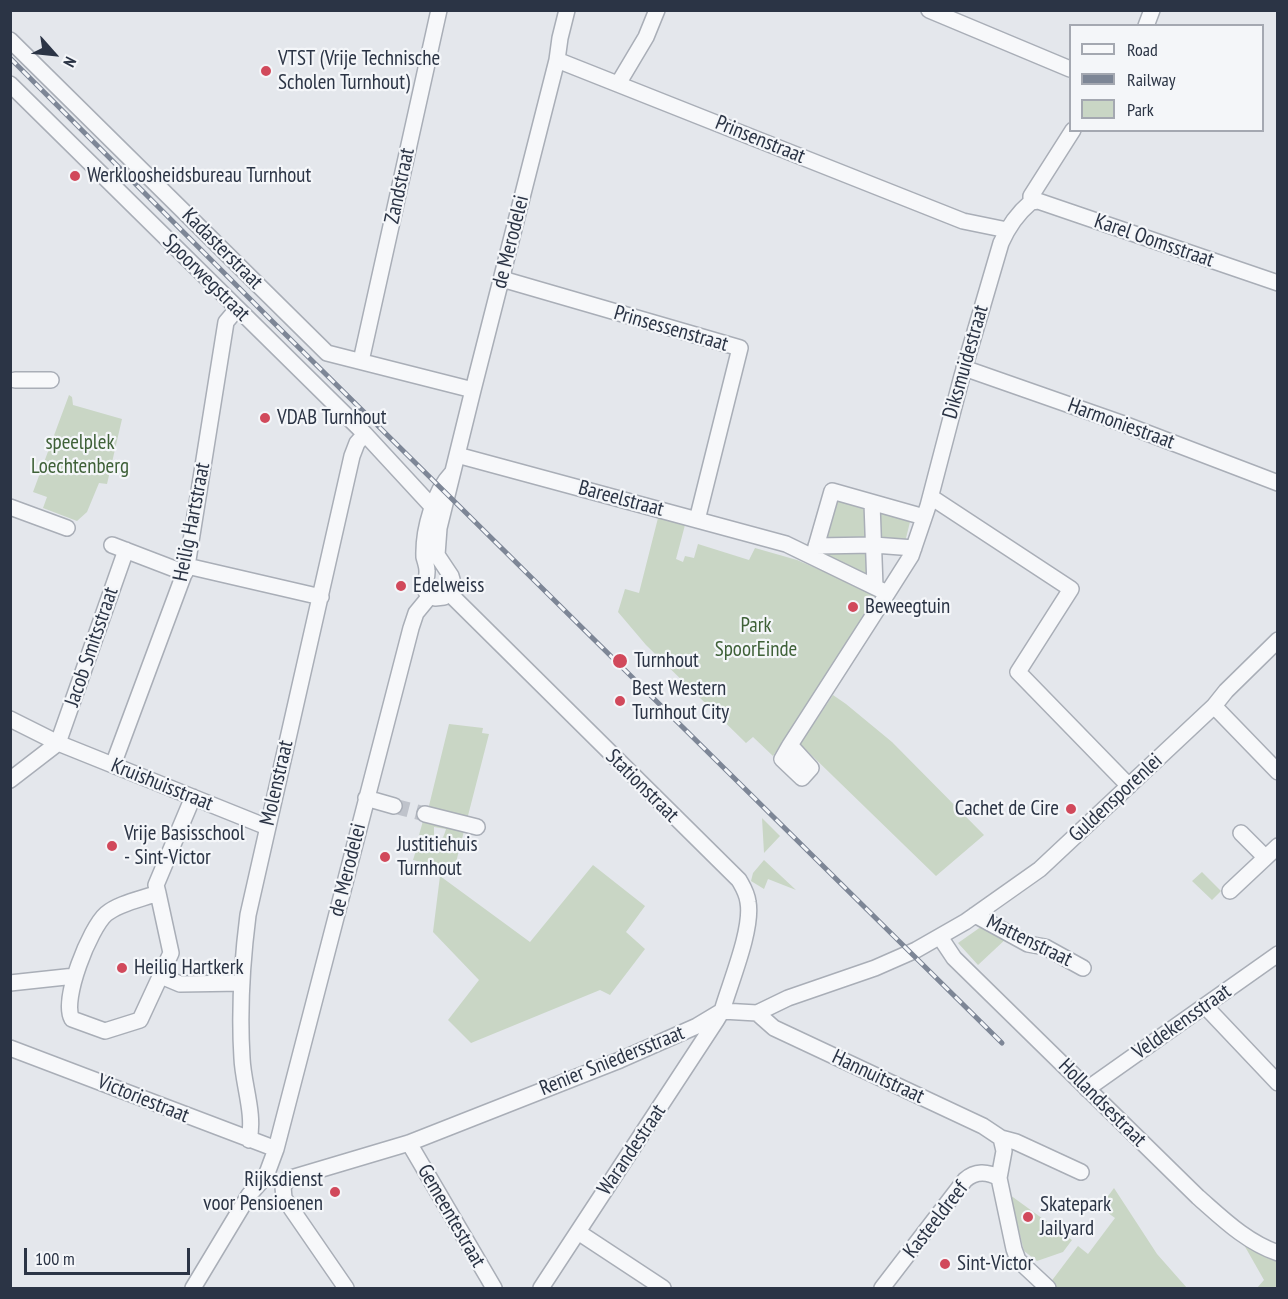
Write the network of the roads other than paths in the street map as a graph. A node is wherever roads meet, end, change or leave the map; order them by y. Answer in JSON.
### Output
{"nodes":[{"id":1,"x":439,"y":10,"type":"edge"},
{"id":2,"x":567,"y":10,"type":"edge"},
{"id":3,"x":657,"y":10,"type":"edge"},
{"id":4,"x":929,"y":10,"type":"edge"},
{"id":5,"x":10,"y":39,"type":"edge"},
{"id":6,"x":558,"y":60,"type":"junction"},
{"id":7,"x":1069,"y":68,"type":"edge"},
{"id":8,"x":10,"y":84,"type":"edge"},
{"id":9,"x":618,"y":84,"type":"junction"},
{"id":10,"x":1071,"y":132,"type":"edge"},
{"id":11,"x":1031,"y":202,"type":"junction"},
{"id":12,"x":1007,"y":230,"type":"junction"},
{"id":13,"x":502,"y":279,"type":"junction"},
{"id":14,"x":1278,"y":283,"type":"edge"},
{"id":15,"x":237,"y":309,"type":"junction"},
{"id":16,"x":362,"y":361,"type":"junction"},
{"id":17,"x":964,"y":368,"type":"junction"},
{"id":18,"x":51,"y":380,"type":"dead end"},
{"id":19,"x":12,"y":383,"type":"edge"},
{"id":20,"x":473,"y":390,"type":"junction"},
{"id":21,"x":365,"y":434,"type":"junction"},
{"id":22,"x":457,"y":455,"type":"junction"},
{"id":23,"x":1278,"y":483,"type":"edge"},
{"id":24,"x":931,"y":497,"type":"junction"},
{"id":25,"x":872,"y":502,"type":"junction"},
{"id":26,"x":10,"y":507,"type":"edge"},
{"id":27,"x":434,"y":516,"type":"junction"},
{"id":28,"x":924,"y":517,"type":"junction"},
{"id":29,"x":697,"y":520,"type":"junction"},
{"id":30,"x":67,"y":528,"type":"dead end"},
{"id":31,"x":874,"y":544,"type":"junction"},
{"id":32,"x":914,"y":548,"type":"junction"},
{"id":33,"x":814,"y":552,"type":"junction"},
{"id":34,"x":186,"y":569,"type":"junction"},
{"id":35,"x":447,"y":572,"type":"junction"},
{"id":36,"x":428,"y":573,"type":"junction"},
{"id":37,"x":881,"y":590,"type":"junction"},
{"id":38,"x":448,"y":594,"type":"junction"},
{"id":39,"x":430,"y":596,"type":"junction"},
{"id":40,"x":321,"y":597,"type":"junction"},
{"id":41,"x":1278,"y":640,"type":"edge"},
{"id":42,"x":1214,"y":706,"type":"junction"},
{"id":43,"x":10,"y":719,"type":"edge"},
{"id":44,"x":58,"y":743,"type":"junction"},
{"id":45,"x":790,"y":745,"type":"dead end"},
{"id":46,"x":113,"y":765,"type":"junction"},
{"id":47,"x":1278,"y":772,"type":"edge"},
{"id":48,"x":10,"y":780,"type":"edge"},
{"id":49,"x":1129,"y":786,"type":"junction"},
{"id":50,"x":193,"y":797,"type":"junction"},
{"id":51,"x":366,"y":798,"type":"junction"},
{"id":52,"x":394,"y":806,"type":"tunnel mouth"},
{"id":53,"x":425,"y":814,"type":"tunnel mouth"},
{"id":54,"x":267,"y":827,"type":"junction"},
{"id":55,"x":477,"y":827,"type":"dead end"},
{"id":56,"x":1241,"y":833,"type":"dead end"},
{"id":57,"x":1278,"y":846,"type":"edge"},
{"id":58,"x":1265,"y":857,"type":"junction"},
{"id":59,"x":1230,"y":891,"type":"dead end"},
{"id":60,"x":158,"y":893,"type":"junction"},
{"id":61,"x":975,"y":915,"type":"junction"},
{"id":62,"x":940,"y":937,"type":"junction"},
{"id":63,"x":1278,"y":954,"type":"edge"},
{"id":64,"x":1083,"y":968,"type":"dead end"},
{"id":65,"x":75,"y":976,"type":"junction"},
{"id":66,"x":161,"y":976,"type":"junction"},
{"id":67,"x":10,"y":983,"type":"edge"},
{"id":68,"x":242,"y":983,"type":"junction"},
{"id":69,"x":1205,"y":1006,"type":"junction"},
{"id":70,"x":722,"y":1011,"type":"junction"},
{"id":71,"x":757,"y":1013,"type":"junction"},
{"id":72,"x":10,"y":1048,"type":"edge"},
{"id":73,"x":1278,"y":1083,"type":"edge"},
{"id":74,"x":1087,"y":1089,"type":"junction"},
{"id":75,"x":1001,"y":1138,"type":"junction"},
{"id":76,"x":249,"y":1140,"type":"junction"},
{"id":77,"x":409,"y":1143,"type":"junction"},
{"id":78,"x":276,"y":1149,"type":"junction"},
{"id":79,"x":1081,"y":1172,"type":"dead end"},
{"id":80,"x":999,"y":1178,"type":"junction"},
{"id":81,"x":578,"y":1232,"type":"junction"},
{"id":82,"x":1278,"y":1253,"type":"edge"},
{"id":83,"x":193,"y":1288,"type":"edge"},
{"id":84,"x":346,"y":1288,"type":"edge"},
{"id":85,"x":494,"y":1288,"type":"edge"},
{"id":86,"x":541,"y":1288,"type":"edge"},
{"id":87,"x":663,"y":1288,"type":"edge"},
{"id":88,"x":882,"y":1288,"type":"edge"},
{"id":89,"x":1048,"y":1288,"type":"edge"}],
"edges":[{"from":1,"to":16,"type":"street","name":"Zandstraat"},
{"from":2,"to":6,"type":"street","name":"de Merodelei"},
{"from":3,"to":9,"type":"street"},
{"from":4,"to":7,"type":"street"},
{"from":5,"to":16,"type":"street","name":"Kadasterstraat"},
{"from":6,"to":9,"type":"street","name":"Prinsenstraat"},
{"from":6,"to":13,"type":"street","name":"de Merodelei"},
{"from":8,"to":15,"type":"street","name":"Spoorwegstraat"},
{"from":9,"to":12,"type":"street","name":"Prinsenstraat"},
{"from":10,"to":11,"type":"street","name":"Diksmuidestraat"},
{"from":11,"to":12,"type":"street","name":"Diksmuidestraat"},
{"from":11,"to":14,"type":"street","name":"Karel Oomsstraat"},
{"from":12,"to":17,"type":"street","name":"Diksmuidestraat"},
{"from":13,"to":20,"type":"street","name":"de Merodelei"},
{"from":13,"to":29,"type":"street","name":"Prinsessenstraat"},
{"from":15,"to":21,"type":"street","name":"Spoorwegstraat"},
{"from":15,"to":34,"type":"street","name":"Heilig Hartstraat"},
{"from":16,"to":20,"type":"street","name":"Kadasterstraat"},
{"from":17,"to":23,"type":"street","name":"Harmoniestraat"},
{"from":17,"to":24,"type":"street","name":"Diksmuidestraat"},
{"from":18,"to":19,"type":"street"},
{"from":20,"to":22,"type":"street","name":"de Merodelei"},
{"from":21,"to":27,"type":"street","name":"Spoorwegstraat"},
{"from":21,"to":40,"type":"street","name":"Molenstraat"},
{"from":22,"to":27,"type":"street","name":"de Merodelei"},
{"from":22,"to":29,"type":"street","name":"Bareelstraat"},
{"from":24,"to":28,"type":"street","name":"Diksmuidestraat"},
{"from":24,"to":49,"type":"street"},
{"from":25,"to":28,"type":"street"},
{"from":25,"to":31,"type":"street"},
{"from":25,"to":33,"type":"street"},
{"from":26,"to":30,"type":"street"},
{"from":27,"to":35,"type":"street","name":"de Merodelei"},
{"from":27,"to":36,"type":"street","name":"de Merodelei"},
{"from":28,"to":32,"type":"street","name":"Diksmuidestraat"},
{"from":29,"to":33,"type":"street","name":"Bareelstraat"},
{"from":31,"to":32,"type":"street"},
{"from":31,"to":33,"type":"street"},
{"from":31,"to":37,"type":"street"},
{"from":32,"to":37,"type":"street","name":"Diksmuidestraat"},
{"from":33,"to":37,"type":"street","name":"Bareelstraat"},
{"from":34,"to":40,"type":"street"},
{"from":34,"to":44,"type":"street","name":"Jacob Smitsstraat"},
{"from":34,"to":46,"type":"street","name":"Heilig Hartstraat"},
{"from":35,"to":36,"type":"street"},
{"from":35,"to":38,"type":"street","name":"de Merodelei"},
{"from":36,"to":39,"type":"street","name":"de Merodelei"},
{"from":37,"to":45,"type":"street","name":"Diksmuidestraat"},
{"from":38,"to":39,"type":"street"},
{"from":38,"to":70,"type":"street","name":"Stationstraat"},
{"from":39,"to":51,"type":"street","name":"de Merodelei"},
{"from":40,"to":54,"type":"street","name":"Molenstraat"},
{"from":41,"to":42,"type":"street","name":"Guldensporenlei"},
{"from":42,"to":47,"type":"street"},
{"from":42,"to":49,"type":"street","name":"Guldensporenlei"},
{"from":43,"to":44,"type":"street","name":"Kruishuisstraat"},
{"from":44,"to":46,"type":"street","name":"Kruishuisstraat"},
{"from":44,"to":48,"type":"street"},
{"from":46,"to":50,"type":"street","name":"Kruishuisstraat"},
{"from":49,"to":61,"type":"street","name":"Guldensporenlei"},
{"from":50,"to":54,"type":"street","name":"Kruishuisstraat"},
{"from":50,"to":60,"type":"street"},
{"from":51,"to":52,"type":"street"},
{"from":51,"to":78,"type":"street","name":"de Merodelei"},
{"from":53,"to":55,"type":"street"},
{"from":54,"to":68,"type":"street","name":"Molenstraat"},
{"from":56,"to":58,"type":"street"},
{"from":57,"to":58,"type":"street"},
{"from":58,"to":59,"type":"street"},
{"from":60,"to":65,"type":"street"},
{"from":60,"to":66,"type":"street"},
{"from":61,"to":62,"type":"street","name":"Guldensporenlei"},
{"from":61,"to":64,"type":"street","name":"Mattenstraat"},
{"from":62,"to":71,"type":"street"},
{"from":62,"to":74,"type":"street","name":"Hollandsestraat"},
{"from":63,"to":69,"type":"street","name":"Veldekensstraat"},
{"from":65,"to":66,"type":"street"},
{"from":65,"to":67,"type":"street"},
{"from":66,"to":68,"type":"street"},
{"from":68,"to":76,"type":"street","name":"Molenstraat"},
{"from":69,"to":73,"type":"street"},
{"from":69,"to":74,"type":"street","name":"Veldekensstraat"},
{"from":70,"to":71,"type":"street"},
{"from":70,"to":77,"type":"street","name":"Renier Sniedersstraat"},
{"from":70,"to":81,"type":"street","name":"Warandestraat"},
{"from":71,"to":75,"type":"street","name":"Hannuitstraat"},
{"from":72,"to":76,"type":"street","name":"Victoriestraat"},
{"from":74,"to":82,"type":"street","name":"Hollandsestraat"},
{"from":75,"to":79,"type":"street","name":"Hannuitstraat"},
{"from":75,"to":80,"type":"street"},
{"from":76,"to":78,"type":"street","name":"Victoriestraat"},
{"from":77,"to":84,"type":"street","name":"Renier Sniedersstraat"},
{"from":77,"to":85,"type":"street","name":"Gemeentestraat"},
{"from":78,"to":83,"type":"street","name":"de Merodelei"},
{"from":80,"to":88,"type":"street","name":"Kasteeldreef"},
{"from":80,"to":89,"type":"street"},
{"from":81,"to":86,"type":"street","name":"Warandestraat"},
{"from":81,"to":87,"type":"street"}]}
